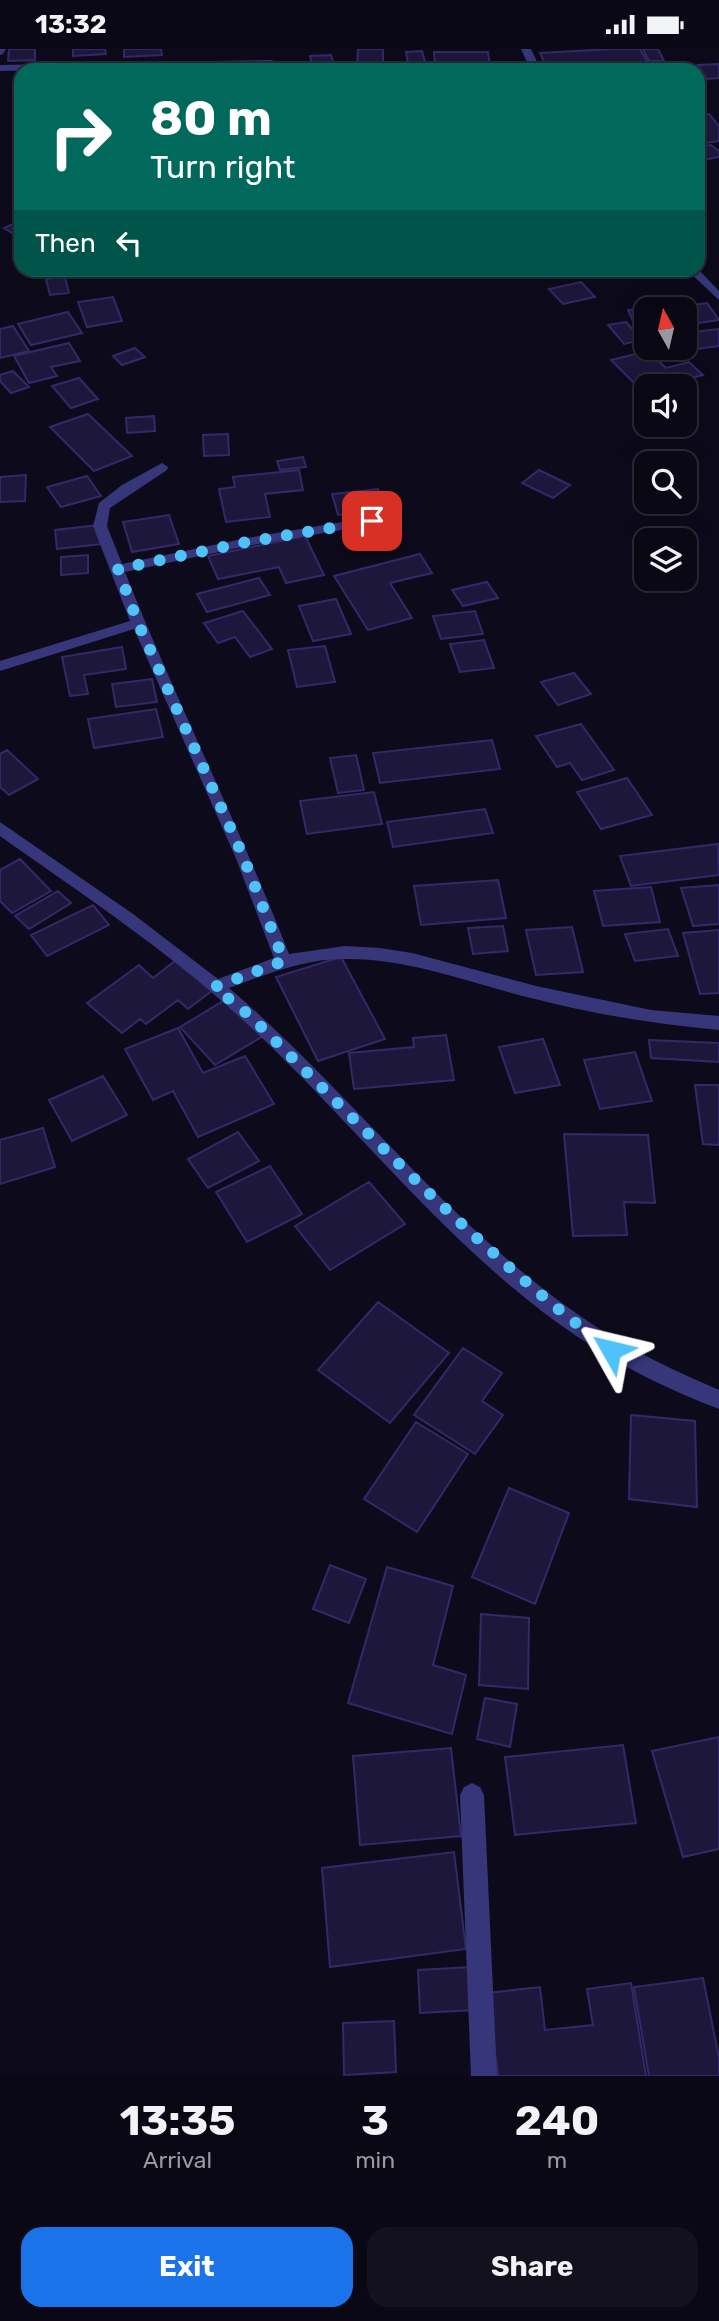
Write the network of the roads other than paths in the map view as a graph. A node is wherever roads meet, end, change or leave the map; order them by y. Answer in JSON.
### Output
{"nodes":[{"id":1,"x":699,"y":277,"type":"edge"},
{"id":2,"x":719,"y":297,"type":"edge"},
{"id":3,"x":162,"y":467,"type":"dead end"},
{"id":4,"x":372,"y":521,"type":"dead end"},
{"id":5,"x":118,"y":569,"type":"junction"},
{"id":6,"x":138,"y":623,"type":"junction"},
{"id":7,"x":0,"y":666,"type":"edge"},
{"id":8,"x":0,"y":828,"type":"edge"},
{"id":9,"x":284,"y":961,"type":"junction"},
{"id":10,"x":214,"y":987,"type":"junction"},
{"id":11,"x":719,"y":1023,"type":"edge"},
{"id":12,"x":719,"y":1400,"type":"edge"},
{"id":13,"x":472,"y":1795,"type":"dead end"},
{"id":14,"x":484,"y":2076,"type":"edge"}],
"edges":[{"from":1,"to":2,"type":"street"},
{"from":3,"to":5,"type":"street"},
{"from":4,"to":5,"type":"street"},
{"from":5,"to":6,"type":"street"},
{"from":6,"to":7,"type":"street"},
{"from":6,"to":9,"type":"street"},
{"from":8,"to":10,"type":"street"},
{"from":9,"to":10,"type":"street"},
{"from":9,"to":11,"type":"street"},
{"from":10,"to":12,"type":"street"},
{"from":13,"to":14,"type":"street"}]}
